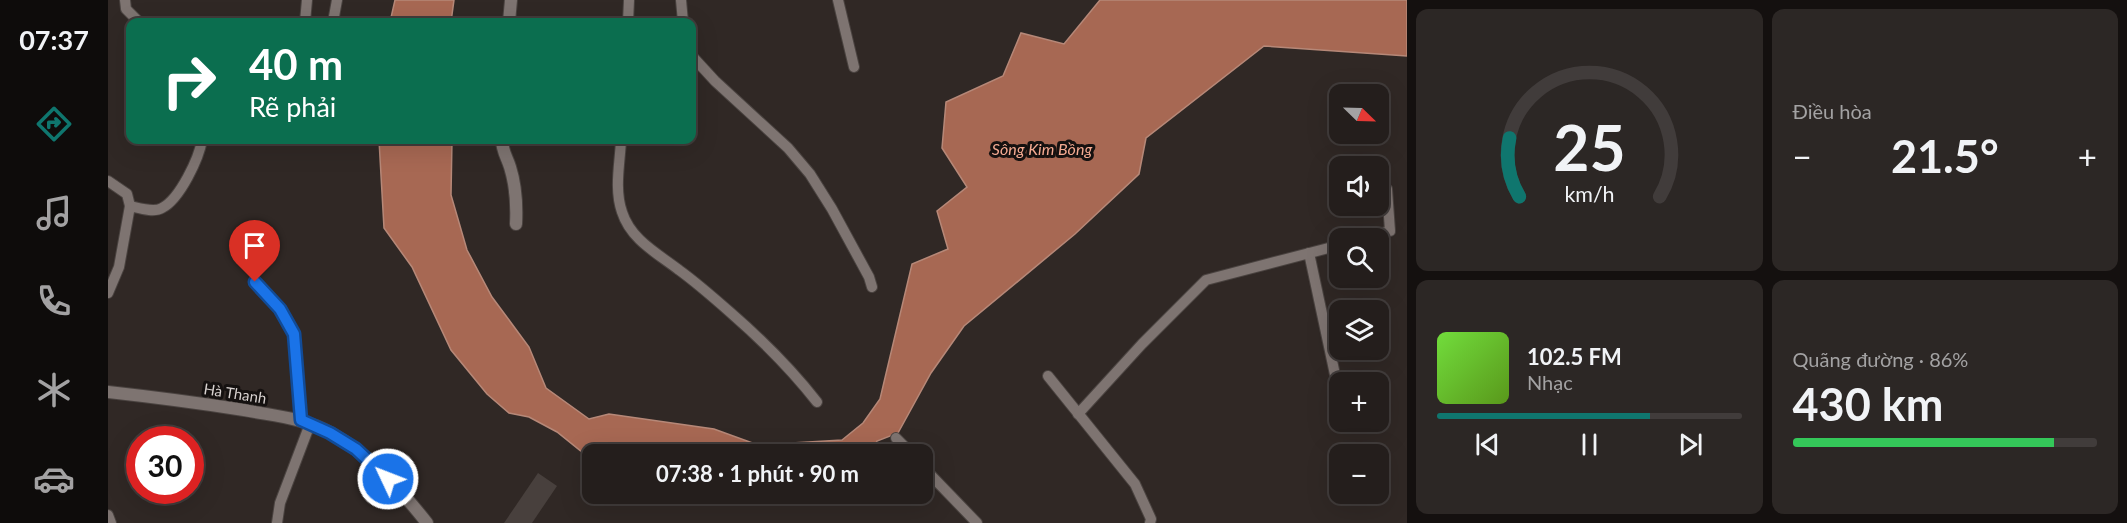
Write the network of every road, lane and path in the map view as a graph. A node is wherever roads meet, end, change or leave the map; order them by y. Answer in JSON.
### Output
{"nodes":[{"id":1,"x":125,"y":0,"type":"edge"},
{"id":2,"x":307,"y":0,"type":"edge"},
{"id":3,"x":338,"y":0,"type":"edge"},
{"id":4,"x":511,"y":0,"type":"edge"},
{"id":5,"x":629,"y":0,"type":"edge"},
{"id":6,"x":681,"y":0,"type":"edge"},
{"id":7,"x":838,"y":0,"type":"edge"},
{"id":8,"x":135,"y":18,"type":"edge"},
{"id":9,"x":305,"y":18,"type":"edge"},
{"id":10,"x":334,"y":18,"type":"edge"},
{"id":11,"x":509,"y":18,"type":"edge"},
{"id":12,"x":628,"y":18,"type":"edge"},
{"id":13,"x":683,"y":18,"type":"edge"},
{"id":14,"x":696,"y":60,"type":"edge"},
{"id":15,"x":854,"y":67,"type":"dead end"},
{"id":16,"x":201,"y":144,"type":"edge"},
{"id":17,"x":502,"y":144,"type":"edge"},
{"id":18,"x":621,"y":144,"type":"edge"},
{"id":19,"x":108,"y":181,"type":"edge"},
{"id":20,"x":130,"y":206,"type":"junction"},
{"id":21,"x":1389,"y":216,"type":"edge"},
{"id":22,"x":516,"y":224,"type":"dead end"},
{"id":23,"x":1389,"y":231,"type":"edge"},
{"id":24,"x":1329,"y":247,"type":"edge"},
{"id":25,"x":1309,"y":253,"type":"junction"},
{"id":26,"x":255,"y":282,"type":"dead end"},
{"id":27,"x":872,"y":287,"type":"dead end"},
{"id":28,"x":108,"y":293,"type":"edge"},
{"id":29,"x":1334,"y":372,"type":"edge"},
{"id":30,"x":1048,"y":376,"type":"dead end"},
{"id":31,"x":108,"y":392,"type":"edge"},
{"id":32,"x":817,"y":402,"type":"dead end"},
{"id":33,"x":1078,"y":414,"type":"junction"},
{"id":34,"x":305,"y":422,"type":"junction"},
{"id":35,"x":896,"y":438,"type":"dead end"},
{"id":36,"x":902,"y":444,"type":"edge"},
{"id":37,"x":933,"y":477,"type":"edge"},
{"id":38,"x":108,"y":515,"type":"edge"},
{"id":39,"x":111,"y":523,"type":"edge"},
{"id":40,"x":277,"y":523,"type":"edge"},
{"id":41,"x":428,"y":523,"type":"edge"},
{"id":42,"x":977,"y":523,"type":"edge"},
{"id":43,"x":1150,"y":523,"type":"edge"}],
"edges":[{"from":1,"to":8,"type":"lane"},
{"from":2,"to":9,"type":"lane"},
{"from":3,"to":10,"type":"lane"},
{"from":4,"to":11,"type":"street"},
{"from":5,"to":12,"type":"lane"},
{"from":6,"to":13,"type":"lane"},
{"from":7,"to":15,"type":"lane"},
{"from":14,"to":27,"type":"lane"},
{"from":16,"to":20,"type":"lane"},
{"from":17,"to":22,"type":"street"},
{"from":18,"to":32,"type":"lane"},
{"from":19,"to":20,"type":"lane"},
{"from":20,"to":28,"type":"lane"},
{"from":21,"to":23,"type":"lane"},
{"from":24,"to":25,"type":"lane"},
{"from":25,"to":29,"type":"lane"},
{"from":25,"to":33,"type":"lane"},
{"from":26,"to":34,"type":"lane"},
{"from":30,"to":33,"type":"lane"},
{"from":31,"to":34,"type":"street","name":"Hà Thanh"},
{"from":33,"to":43,"type":"lane"},
{"from":34,"to":40,"type":"lane"},
{"from":34,"to":41,"type":"street","name":"Hà Thanh"},
{"from":35,"to":36,"type":"lane"},
{"from":37,"to":42,"type":"lane"},
{"from":38,"to":39,"type":"lane"}]}
